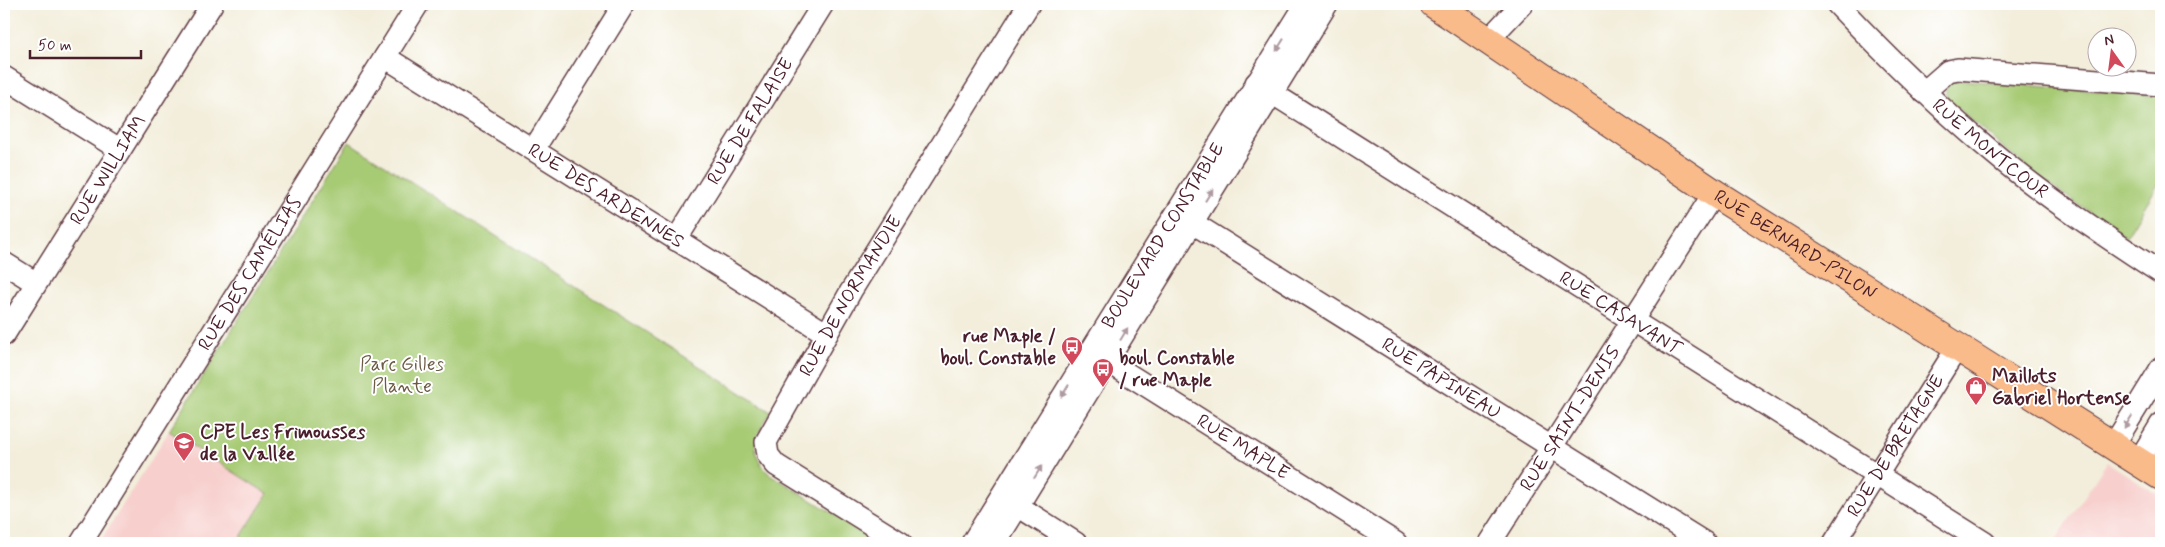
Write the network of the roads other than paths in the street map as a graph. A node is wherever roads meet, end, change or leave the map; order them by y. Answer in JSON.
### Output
{"nodes":[{"id":1,"x":211,"y":4,"type":"edge"},
{"id":2,"x":418,"y":4,"type":"edge"},
{"id":3,"x":624,"y":4,"type":"edge"},
{"id":4,"x":823,"y":4,"type":"edge"},
{"id":5,"x":1029,"y":4,"type":"edge"},
{"id":6,"x":1306,"y":4,"type":"edge"},
{"id":7,"x":1327,"y":4,"type":"edge"},
{"id":8,"x":1434,"y":4,"type":"edge"},
{"id":9,"x":1522,"y":4,"type":"edge"},
{"id":10,"x":1837,"y":4,"type":"edge"},
{"id":11,"x":1487,"y":41,"type":"junction"},
{"id":12,"x":385,"y":57,"type":"junction"},
{"id":13,"x":4,"y":77,"type":"edge"},
{"id":14,"x":2161,"y":85,"type":"edge"},
{"id":15,"x":1264,"y":88,"type":"junction"},
{"id":16,"x":1924,"y":92,"type":"junction"},
{"id":17,"x":119,"y":149,"type":"junction"},
{"id":18,"x":534,"y":149,"type":"junction"},
{"id":19,"x":1714,"y":193,"type":"junction"},
{"id":20,"x":1184,"y":217,"type":"junction"},
{"id":21,"x":676,"y":240,"type":"junction"},
{"id":22,"x":4,"y":263,"type":"edge"},
{"id":23,"x":2161,"y":273,"type":"edge"},
{"id":24,"x":36,"y":283,"type":"junction"},
{"id":25,"x":1632,"y":320,"type":"junction"},
{"id":26,"x":828,"y":334,"type":"junction"},
{"id":27,"x":4,"y":335,"type":"edge"},
{"id":28,"x":1958,"y":348,"type":"junction"},
{"id":29,"x":1099,"y":355,"type":"junction"},
{"id":30,"x":2161,"y":368,"type":"edge"},
{"id":31,"x":2161,"y":424,"type":"edge"},
{"id":32,"x":2113,"y":446,"type":"junction"},
{"id":33,"x":1552,"y":447,"type":"junction"},
{"id":34,"x":2138,"y":462,"type":"junction"},
{"id":35,"x":1878,"y":476,"type":"junction"},
{"id":36,"x":2161,"y":476,"type":"edge"},
{"id":37,"x":1009,"y":501,"type":"junction"},
{"id":38,"x":81,"y":543,"type":"edge"},
{"id":39,"x":901,"y":543,"type":"edge"},
{"id":40,"x":972,"y":543,"type":"edge"},
{"id":41,"x":995,"y":543,"type":"edge"},
{"id":42,"x":1076,"y":543,"type":"edge"},
{"id":43,"x":1396,"y":543,"type":"edge"},
{"id":44,"x":1490,"y":543,"type":"edge"},
{"id":45,"x":1705,"y":543,"type":"edge"},
{"id":46,"x":1834,"y":543,"type":"edge"},
{"id":47,"x":1985,"y":543,"type":"edge"}],
"edges":[{"from":1,"to":17,"type":"street","name":"RUE WILLIAM"},
{"from":2,"to":12,"type":"street","name":"RUE DES CAMÉLIAS"},
{"from":3,"to":18,"type":"street"},
{"from":4,"to":21,"type":"street","name":"RUE DE FALAISE"},
{"from":5,"to":26,"type":"street","name":"RUE DE NORMANDIE"},
{"from":6,"to":15,"type":"street","name":"BOULEVARD CONSTABLE","one_way":true},
{"from":7,"to":15,"type":"street","name":"BOULEVARD CONSTABLE"},
{"from":8,"to":11,"type":"main road","name":"RUE BERNARD-PILON"},
{"from":9,"to":11,"type":"street"},
{"from":10,"to":16,"type":"street","name":"RUE MONTCOUR"},
{"from":11,"to":19,"type":"main road","name":"RUE BERNARD-PILON"},
{"from":12,"to":18,"type":"street","name":"RUE DES ARDENNES"},
{"from":12,"to":38,"type":"street","name":"RUE DES CAMÉLIAS"},
{"from":13,"to":17,"type":"street"},
{"from":14,"to":16,"type":"street"},
{"from":15,"to":20,"type":"street","name":"BOULEVARD CONSTABLE"},
{"from":15,"to":25,"type":"street","name":"RUE CASAVANT"},
{"from":16,"to":23,"type":"street","name":"RUE MONTCOUR"},
{"from":17,"to":24,"type":"street","name":"RUE WILLIAM"},
{"from":18,"to":21,"type":"street","name":"RUE DES ARDENNES"},
{"from":19,"to":25,"type":"street","name":"RUE SAINT-DENIS"},
{"from":19,"to":28,"type":"main road","name":"RUE BERNARD-PILON"},
{"from":20,"to":29,"type":"street","name":"BOULEVARD CONSTABLE"},
{"from":20,"to":33,"type":"street","name":"RUE PAPINEAU"},
{"from":21,"to":26,"type":"street","name":"RUE DES ARDENNES"},
{"from":22,"to":24,"type":"street"},
{"from":24,"to":27,"type":"street","name":"RUE WILLIAM"},
{"from":25,"to":33,"type":"street","name":"RUE SAINT-DENIS"},
{"from":25,"to":35,"type":"street","name":"RUE CASAVANT"},
{"from":26,"to":39,"type":"street","name":"RUE DE NORMANDIE"},
{"from":28,"to":32,"type":"main road","name":"RUE BERNARD-PILON"},
{"from":28,"to":35,"type":"street","name":"RUE DE BRETAGNE"},
{"from":29,"to":37,"type":"street","name":"BOULEVARD CONSTABLE"},
{"from":29,"to":43,"type":"street","name":"RUE MAPLE"},
{"from":30,"to":32,"type":"street","one_way":true},
{"from":31,"to":34,"type":"street"},
{"from":32,"to":34,"type":"main road","name":"RUE BERNARD-PILON"},
{"from":33,"to":44,"type":"street","name":"RUE SAINT-DENIS"},
{"from":33,"to":45,"type":"street","name":"RUE PAPINEAU"},
{"from":34,"to":36,"type":"main road","name":"RUE BERNARD-PILON"},
{"from":35,"to":46,"type":"street","name":"RUE DE BRETAGNE"},
{"from":35,"to":47,"type":"street","name":"RUE CASAVANT"},
{"from":37,"to":40,"type":"street","name":"BOULEVARD CONSTABLE"},
{"from":37,"to":41,"type":"street","name":"BOULEVARD CONSTABLE"},
{"from":37,"to":42,"type":"street"}]}
